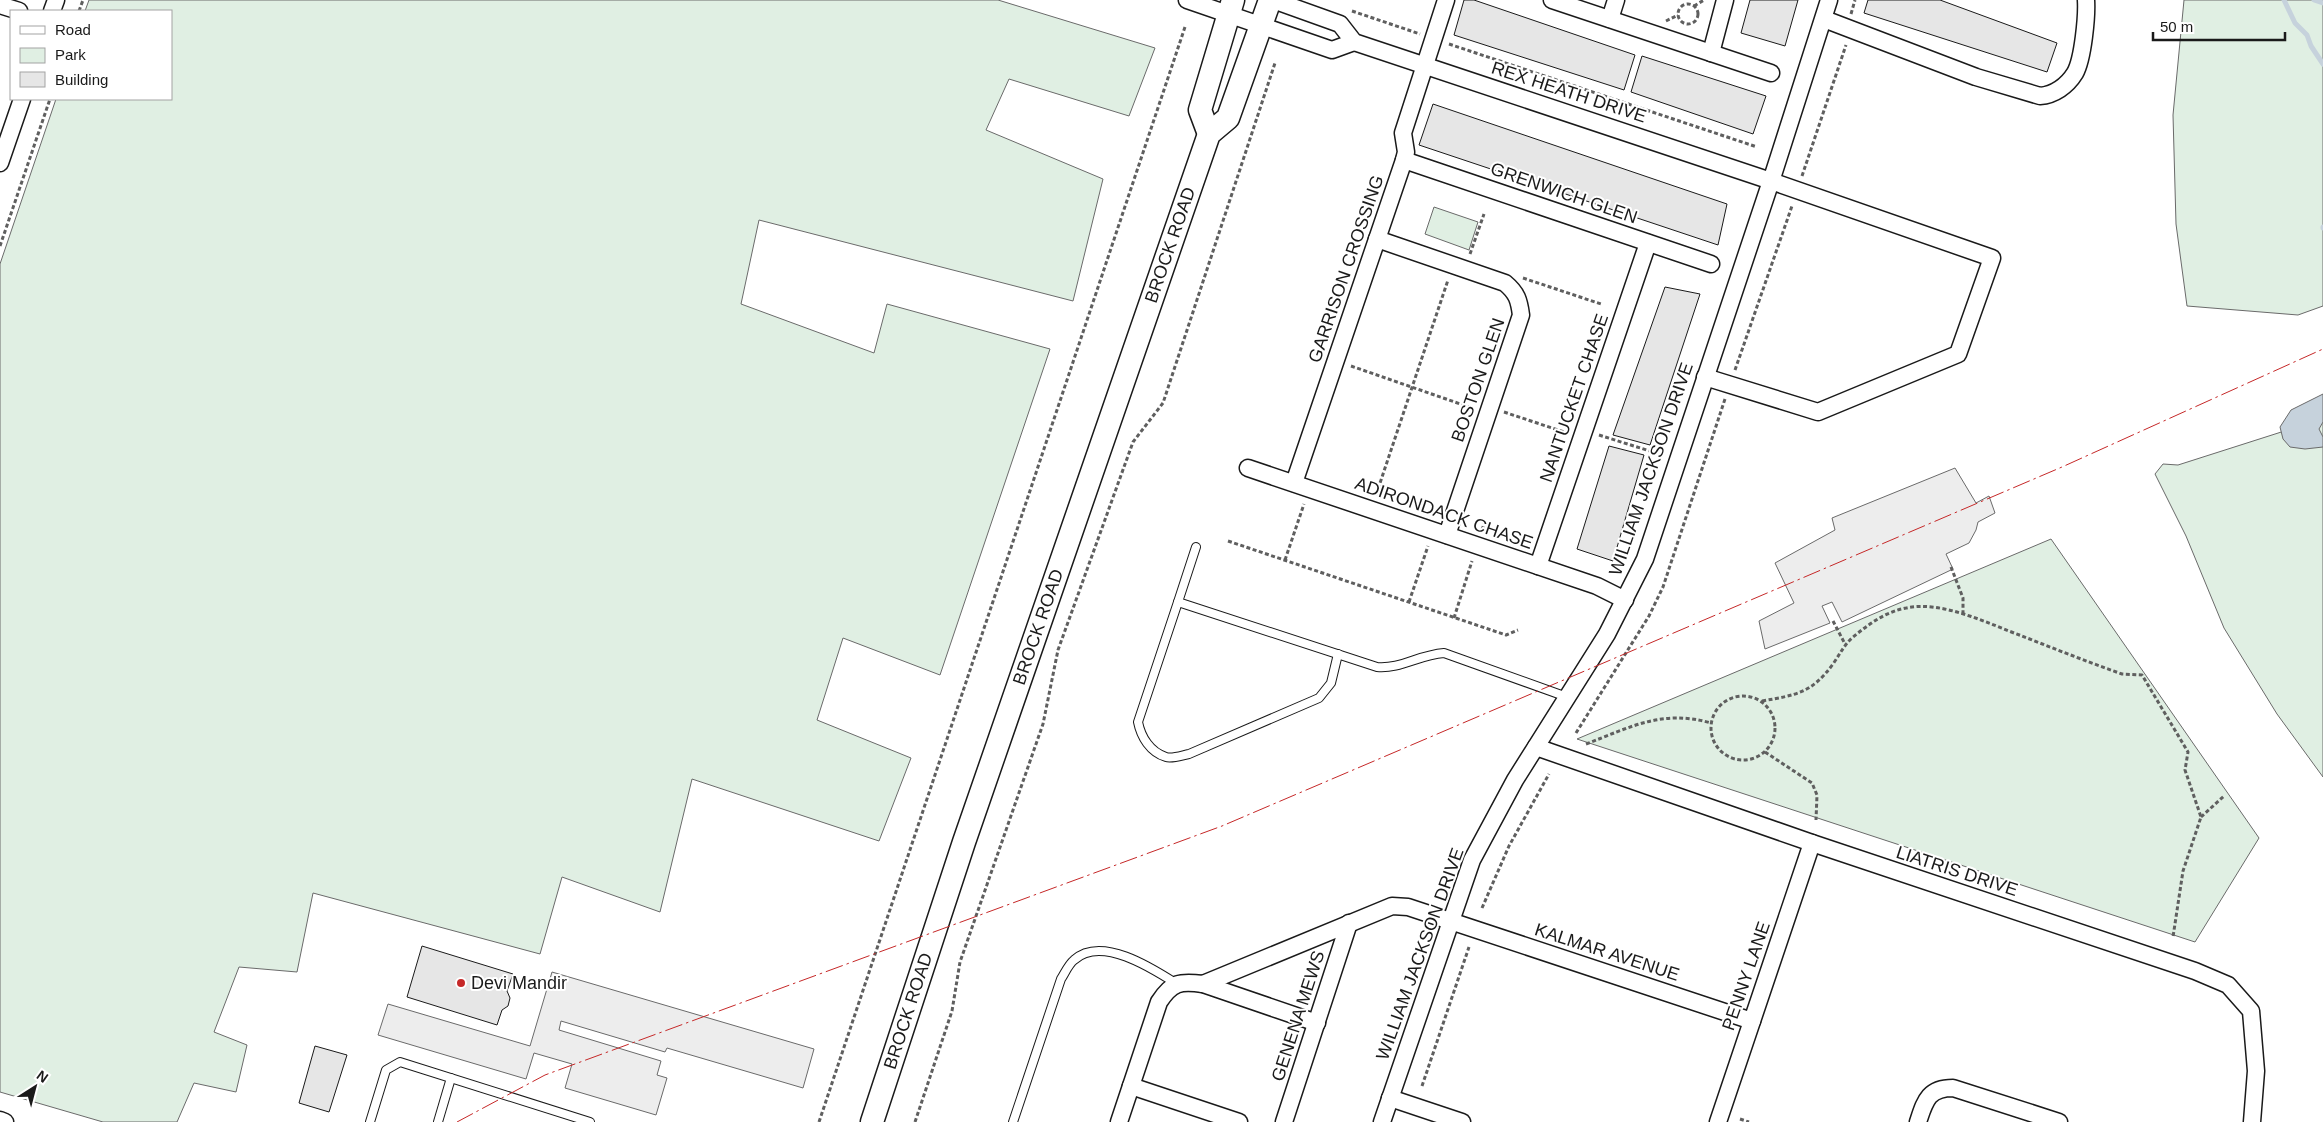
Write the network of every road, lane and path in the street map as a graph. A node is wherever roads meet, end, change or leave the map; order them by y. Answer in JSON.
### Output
{"nodes":[{"id":1,"x":1188,"y":0,"type":"edge"},
{"id":2,"x":1272,"y":0,"type":"edge"},
{"id":3,"x":1446,"y":0,"type":"edge"},
{"id":4,"x":1552,"y":0,"type":"edge"},
{"id":5,"x":1616,"y":0,"type":"edge"},
{"id":6,"x":1704,"y":0,"type":"edge"},
{"id":7,"x":1726,"y":0,"type":"edge"},
{"id":8,"x":1829,"y":0,"type":"edge"},
{"id":9,"x":2086,"y":0,"type":"edge"},
{"id":10,"x":0,"y":5,"type":"edge"},
{"id":11,"x":1694,"y":6,"type":"junction"},
{"id":12,"x":1231,"y":8,"type":"edge"},
{"id":13,"x":1345,"y":9,"type":"dead end"},
{"id":14,"x":16,"y":10,"type":"edge"},
{"id":15,"x":1610,"y":19,"type":"junction"},
{"id":16,"x":1824,"y":19,"type":"junction"},
{"id":17,"x":1260,"y":26,"type":"junction"},
{"id":18,"x":1184,"y":27,"type":"dead end"},
{"id":19,"x":1433,"y":38,"type":"junction"},
{"id":20,"x":1354,"y":42,"type":"junction"},
{"id":21,"x":1711,"y":53,"type":"junction"},
{"id":22,"x":1275,"y":62,"type":"dead end"},
{"id":23,"x":1424,"y":65,"type":"junction"},
{"id":24,"x":1771,"y":73,"type":"dead end"},
{"id":25,"x":22,"y":100,"type":"edge"},
{"id":26,"x":50,"y":100,"type":"edge"},
{"id":27,"x":1209,"y":134,"type":"junction"},
{"id":28,"x":1757,"y":147,"type":"dead end"},
{"id":29,"x":1404,"y":160,"type":"junction"},
{"id":30,"x":0,"y":163,"type":"edge"},
{"id":31,"x":1771,"y":181,"type":"junction"},
{"id":32,"x":1484,"y":214,"type":"dead end"},
{"id":33,"x":1377,"y":239,"type":"junction"},
{"id":34,"x":1648,"y":243,"type":"junction"},
{"id":35,"x":0,"y":246,"type":"edge"},
{"id":36,"x":1469,"y":259,"type":"dead end"},
{"id":37,"x":1711,"y":264,"type":"dead end"},
{"id":38,"x":1450,"y":276,"type":"dead end"},
{"id":39,"x":1336,"y":361,"type":"junction"},
{"id":40,"x":1705,"y":376,"type":"junction"},
{"id":41,"x":1411,"y":387,"type":"junction"},
{"id":42,"x":1478,"y":410,"type":"dead end"},
{"id":43,"x":1499,"y":410,"type":"dead end"},
{"id":44,"x":1595,"y":433,"type":"dead end"},
{"id":45,"x":1572,"y":435,"type":"dead end"},
{"id":46,"x":1653,"y":452,"type":"dead end"},
{"id":47,"x":1248,"y":468,"type":"dead end"},
{"id":48,"x":1294,"y":483,"type":"junction"},
{"id":49,"x":1305,"y":500,"type":"dead end"},
{"id":50,"x":1372,"y":510,"type":"junction"},
{"id":51,"x":1447,"y":535,"type":"junction"},
{"id":52,"x":1228,"y":541,"type":"dead end"},
{"id":53,"x":1429,"y":542,"type":"dead end"},
{"id":54,"x":1196,"y":547,"type":"dead end"},
{"id":55,"x":1474,"y":556,"type":"dead end"},
{"id":56,"x":1285,"y":560,"type":"junction"},
{"id":57,"x":1538,"y":566,"type":"junction"},
{"id":58,"x":1951,"y":567,"type":"dead end"},
{"id":59,"x":1625,"y":600,"type":"junction"},
{"id":60,"x":1178,"y":602,"type":"junction"},
{"id":61,"x":1408,"y":602,"type":"junction"},
{"id":62,"x":1963,"y":614,"type":"junction"},
{"id":63,"x":1454,"y":618,"type":"junction"},
{"id":64,"x":1833,"y":621,"type":"dead end"},
{"id":65,"x":1518,"y":630,"type":"dead end"},
{"id":66,"x":1845,"y":644,"type":"junction"},
{"id":67,"x":1338,"y":654,"type":"junction"},
{"id":68,"x":1567,"y":697,"type":"junction"},
{"id":69,"x":1762,"y":702,"type":"junction"},
{"id":70,"x":1711,"y":723,"type":"junction"},
{"id":71,"x":1586,"y":744,"type":"dead end"},
{"id":72,"x":1536,"y":746,"type":"junction"},
{"id":73,"x":1765,"y":752,"type":"junction"},
{"id":74,"x":1549,"y":774,"type":"dead end"},
{"id":75,"x":2224,"y":796,"type":"dead end"},
{"id":76,"x":2202,"y":817,"type":"junction"},
{"id":77,"x":1816,"y":820,"type":"dead end"},
{"id":78,"x":1812,"y":843,"type":"junction"},
{"id":79,"x":1482,"y":908,"type":"dead end"},
{"id":80,"x":1450,"y":922,"type":"junction"},
{"id":81,"x":1349,"y":923,"type":"junction"},
{"id":82,"x":2173,"y":937,"type":"dead end"},
{"id":83,"x":1469,"y":947,"type":"dead end"},
{"id":84,"x":1176,"y":984,"type":"junction"},
{"id":85,"x":1203,"y":984,"type":"junction"},
{"id":86,"x":1752,"y":1021,"type":"junction"},
{"id":87,"x":1317,"y":1024,"type":"junction"},
{"id":88,"x":451,"y":1078,"type":"junction"},
{"id":89,"x":1131,"y":1086,"type":"junction"},
{"id":90,"x":1422,"y":1086,"type":"dead end"},
{"id":91,"x":1390,"y":1098,"type":"junction"},
{"id":92,"x":1740,"y":1119,"type":"dead end"},
{"id":93,"x":0,"y":1120,"type":"edge"},
{"id":94,"x":5,"y":1122,"type":"edge"},
{"id":95,"x":370,"y":1122,"type":"edge"},
{"id":96,"x":438,"y":1122,"type":"edge"},
{"id":97,"x":590,"y":1122,"type":"edge"},
{"id":98,"x":819,"y":1122,"type":"edge"},
{"id":99,"x":872,"y":1122,"type":"edge"},
{"id":100,"x":915,"y":1122,"type":"edge"},
{"id":101,"x":1013,"y":1122,"type":"edge"},
{"id":102,"x":1119,"y":1122,"type":"edge"},
{"id":103,"x":1239,"y":1122,"type":"edge"},
{"id":104,"x":1284,"y":1122,"type":"edge"},
{"id":105,"x":1382,"y":1122,"type":"edge"},
{"id":106,"x":1462,"y":1122,"type":"edge"},
{"id":107,"x":1718,"y":1122,"type":"edge"},
{"id":108,"x":1749,"y":1122,"type":"edge"},
{"id":109,"x":1918,"y":1122,"type":"edge"},
{"id":110,"x":2059,"y":1122,"type":"edge"},
{"id":111,"x":2252,"y":1122,"type":"edge"}],
"edges":[{"from":1,"to":12,"type":"street"},
{"from":2,"to":17,"type":"main road"},
{"from":2,"to":20,"type":"street"},
{"from":3,"to":19,"type":"street","name":"GARRISON CROSSING"},
{"from":4,"to":15,"type":"street"},
{"from":5,"to":15,"type":"street"},
{"from":6,"to":11,"type":"path"},
{"from":7,"to":21,"type":"street"},
{"from":8,"to":16,"type":"street","name":"WILLIAM JACKSON DRIVE"},
{"from":9,"to":16,"type":"street"},
{"from":10,"to":14,"type":"street"},
{"from":11,"to":11,"type":"path"},
{"from":12,"to":17,"type":"street"},
{"from":12,"to":27,"type":"main road"},
{"from":13,"to":19,"type":"path"},
{"from":15,"to":21,"type":"street"},
{"from":16,"to":31,"type":"street","name":"WILLIAM JACKSON DRIVE"},
{"from":17,"to":20,"type":"street"},
{"from":17,"to":27,"type":"main road"},
{"from":18,"to":98,"type":"path"},
{"from":19,"to":23,"type":"street","name":"GARRISON CROSSING"},
{"from":19,"to":28,"type":"path"},
{"from":20,"to":23,"type":"street","name":"REX HEATH DRIVE"},
{"from":21,"to":24,"type":"street"},
{"from":22,"to":100,"type":"path"},
{"from":23,"to":29,"type":"street","name":"GARRISON CROSSING"},
{"from":23,"to":31,"type":"street","name":"REX HEATH DRIVE"},
{"from":25,"to":30,"type":"street"},
{"from":26,"to":35,"type":"path"},
{"from":27,"to":99,"type":"main road","name":"BROCK ROAD"},
{"from":29,"to":33,"type":"street","name":"GARRISON CROSSING"},
{"from":29,"to":34,"type":"street","name":"GRENWICH GLEN"},
{"from":31,"to":40,"type":"street","name":"WILLIAM JACKSON DRIVE"},
{"from":31,"to":40,"type":"street","name":"REX HEATH DRIVE"},
{"from":32,"to":36,"type":"path"},
{"from":33,"to":39,"type":"street","name":"GARRISON CROSSING"},
{"from":33,"to":51,"type":"street","name":"BOSTON GLEN"},
{"from":34,"to":37,"type":"street","name":"GRENWICH GLEN"},
{"from":34,"to":57,"type":"street","name":"NANTUCKET CHASE"},
{"from":38,"to":41,"type":"path"},
{"from":39,"to":41,"type":"path"},
{"from":39,"to":48,"type":"street","name":"GARRISON CROSSING"},
{"from":40,"to":59,"type":"street","name":"WILLIAM JACKSON DRIVE"},
{"from":41,"to":42,"type":"path"},
{"from":41,"to":50,"type":"path"},
{"from":43,"to":45,"type":"path"},
{"from":44,"to":46,"type":"path"},
{"from":47,"to":48,"type":"street","name":"ADIRONDACK CHASE"},
{"from":48,"to":50,"type":"street","name":"ADIRONDACK CHASE"},
{"from":49,"to":56,"type":"path"},
{"from":50,"to":51,"type":"street","name":"ADIRONDACK CHASE"},
{"from":51,"to":57,"type":"street","name":"ADIRONDACK CHASE"},
{"from":52,"to":56,"type":"path"},
{"from":53,"to":61,"type":"path"},
{"from":54,"to":60,"type":"lane"},
{"from":55,"to":63,"type":"path"},
{"from":56,"to":61,"type":"path"},
{"from":57,"to":59,"type":"street","name":"ADIRONDACK CHASE"},
{"from":58,"to":62,"type":"path"},
{"from":59,"to":68,"type":"street","name":"WILLIAM JACKSON DRIVE"},
{"from":60,"to":67,"type":"lane"},
{"from":60,"to":67,"type":"lane"},
{"from":61,"to":63,"type":"path"},
{"from":62,"to":66,"type":"path"},
{"from":62,"to":76,"type":"path"},
{"from":63,"to":65,"type":"path"},
{"from":64,"to":66,"type":"path"},
{"from":66,"to":69,"type":"path"},
{"from":67,"to":68,"type":"lane"},
{"from":68,"to":72,"type":"street","name":"WILLIAM JACKSON DRIVE"},
{"from":69,"to":70,"type":"path"},
{"from":69,"to":73,"type":"path"},
{"from":70,"to":71,"type":"path"},
{"from":70,"to":73,"type":"path"},
{"from":72,"to":78,"type":"street","name":"LIATRIS DRIVE"},
{"from":72,"to":80,"type":"street","name":"WILLIAM JACKSON DRIVE"},
{"from":73,"to":77,"type":"path"},
{"from":74,"to":79,"type":"path"},
{"from":75,"to":76,"type":"path"},
{"from":76,"to":82,"type":"path"},
{"from":78,"to":86,"type":"street","name":"PENNY LANE"},
{"from":78,"to":111,"type":"street","name":"LIATRIS DRIVE"},
{"from":80,"to":81,"type":"street","name":"KALMAR AVENUE"},
{"from":80,"to":86,"type":"street","name":"KALMAR AVENUE"},
{"from":80,"to":91,"type":"street","name":"WILLIAM JACKSON DRIVE"},
{"from":81,"to":85,"type":"street","name":"KALMAR AVENUE"},
{"from":81,"to":87,"type":"street","name":"GENENA MEWS"},
{"from":83,"to":90,"type":"path"},
{"from":84,"to":85,"type":"street"},
{"from":84,"to":89,"type":"street"},
{"from":84,"to":101,"type":"lane"},
{"from":85,"to":87,"type":"street"},
{"from":86,"to":107,"type":"street","name":"PENNY LANE"},
{"from":87,"to":104,"type":"street","name":"GENENA MEWS"},
{"from":88,"to":95,"type":"lane"},
{"from":88,"to":96,"type":"lane"},
{"from":88,"to":97,"type":"lane"},
{"from":89,"to":102,"type":"street"},
{"from":89,"to":103,"type":"street"},
{"from":91,"to":105,"type":"street","name":"WILLIAM JACKSON DRIVE"},
{"from":91,"to":106,"type":"street"},
{"from":92,"to":108,"type":"path"},
{"from":93,"to":94,"type":"street"},
{"from":109,"to":110,"type":"street"}]}
